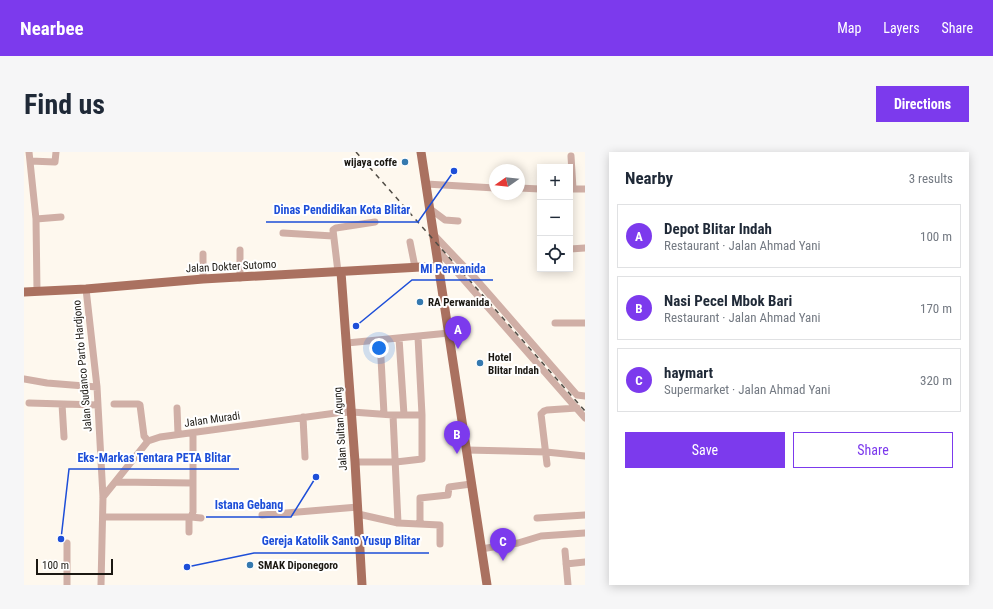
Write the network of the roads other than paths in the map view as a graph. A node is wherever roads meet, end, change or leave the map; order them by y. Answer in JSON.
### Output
{"nodes":[{"id":1,"x":29,"y":152,"type":"edge"},
{"id":2,"x":56,"y":152,"type":"edge"},
{"id":3,"x":421,"y":152,"type":"edge"},
{"id":4,"x":571,"y":156,"type":"dead end"},
{"id":5,"x":30,"y":161,"type":"junction"},
{"id":6,"x":571,"y":164,"type":"edge"},
{"id":7,"x":426,"y":184,"type":"junction"},
{"id":8,"x":489,"y":188,"type":"edge"},
{"id":9,"x":525,"y":188,"type":"edge"},
{"id":10,"x":537,"y":189,"type":"edge"},
{"id":11,"x":573,"y":189,"type":"edge"},
{"id":12,"x":585,"y":189,"type":"edge"},
{"id":13,"x":429,"y":208,"type":"junction"},
{"id":14,"x":61,"y":217,"type":"dead end"},
{"id":15,"x":36,"y":219,"type":"junction"},
{"id":16,"x":458,"y":221,"type":"dead end"},
{"id":17,"x":375,"y":222,"type":"dead end"},
{"id":18,"x":283,"y":233,"type":"dead end"},
{"id":19,"x":433,"y":234,"type":"junction"},
{"id":20,"x":333,"y":236,"type":"junction"},
{"id":21,"x":410,"y":242,"type":"dead end"},
{"id":22,"x":435,"y":246,"type":"junction"},
{"id":23,"x":585,"y":248,"type":"edge"},
{"id":24,"x":573,"y":249,"type":"edge"},
{"id":25,"x":240,"y":250,"type":"dead end"},
{"id":26,"x":202,"y":254,"type":"dead end"},
{"id":27,"x":432,"y":266,"type":"junction"},
{"id":28,"x":415,"y":267,"type":"junction"},
{"id":29,"x":340,"y":272,"type":"junction"},
{"id":30,"x":240,"y":278,"type":"junction"},
{"id":31,"x":203,"y":279,"type":"junction"},
{"id":32,"x":86,"y":289,"type":"junction"},
{"id":33,"x":37,"y":291,"type":"junction"},
{"id":34,"x":24,"y":292,"type":"edge"},
{"id":35,"x":555,"y":323,"type":"dead end"},
{"id":36,"x":585,"y":323,"type":"edge"},
{"id":37,"x":446,"y":333,"type":"junction"},
{"id":38,"x":418,"y":337,"type":"junction"},
{"id":39,"x":399,"y":338,"type":"junction"},
{"id":40,"x":380,"y":340,"type":"junction"},
{"id":41,"x":347,"y":343,"type":"junction"},
{"id":42,"x":24,"y":379,"type":"edge"},
{"id":43,"x":97,"y":387,"type":"junction"},
{"id":44,"x":585,"y":396,"type":"edge"},
{"id":45,"x":30,"y":403,"type":"dead end"},
{"id":46,"x":62,"y":404,"type":"junction"},
{"id":47,"x":114,"y":404,"type":"dead end"},
{"id":48,"x":98,"y":405,"type":"junction"},
{"id":49,"x":177,"y":408,"type":"dead end"},
{"id":50,"x":576,"y":408,"type":"junction"},
{"id":51,"x":352,"y":412,"type":"junction"},
{"id":52,"x":384,"y":414,"type":"junction"},
{"id":53,"x":393,"y":414,"type":"junction"},
{"id":54,"x":404,"y":415,"type":"junction"},
{"id":55,"x":422,"y":415,"type":"junction"},
{"id":56,"x":303,"y":418,"type":"junction"},
{"id":57,"x":585,"y":418,"type":"edge"},
{"id":58,"x":192,"y":433,"type":"junction"},
{"id":59,"x":178,"y":434,"type":"junction"},
{"id":60,"x":64,"y":437,"type":"dead end"},
{"id":61,"x":148,"y":440,"type":"junction"},
{"id":62,"x":466,"y":450,"type":"junction"},
{"id":63,"x":546,"y":452,"type":"junction"},
{"id":64,"x":585,"y":456,"type":"edge"},
{"id":65,"x":305,"y":457,"type":"dead end"},
{"id":66,"x":355,"y":462,"type":"junction"},
{"id":67,"x":396,"y":462,"type":"junction"},
{"id":68,"x":547,"y":464,"type":"dead end"},
{"id":69,"x":116,"y":482,"type":"junction"},
{"id":70,"x":192,"y":483,"type":"junction"},
{"id":71,"x":471,"y":484,"type":"junction"},
{"id":72,"x":103,"y":497,"type":"junction"},
{"id":73,"x":358,"y":511,"type":"junction"},
{"id":74,"x":262,"y":514,"type":"dead end"},
{"id":75,"x":585,"y":515,"type":"edge"},
{"id":76,"x":103,"y":517,"type":"junction"},
{"id":77,"x":190,"y":517,"type":"junction"},
{"id":78,"x":201,"y":518,"type":"dead end"},
{"id":79,"x":537,"y":518,"type":"dead end"},
{"id":80,"x":398,"y":523,"type":"junction"},
{"id":81,"x":420,"y":524,"type":"junction"},
{"id":82,"x":189,"y":532,"type":"dead end"},
{"id":83,"x":585,"y":533,"type":"edge"},
{"id":84,"x":67,"y":543,"type":"dead end"},
{"id":85,"x":440,"y":544,"type":"dead end"},
{"id":86,"x":482,"y":549,"type":"junction"},
{"id":87,"x":565,"y":551,"type":"dead end"},
{"id":88,"x":585,"y":562,"type":"edge"},
{"id":89,"x":566,"y":564,"type":"junction"},
{"id":90,"x":67,"y":585,"type":"edge"},
{"id":91,"x":101,"y":585,"type":"edge"},
{"id":92,"x":362,"y":585,"type":"edge"},
{"id":93,"x":487,"y":585,"type":"edge"},
{"id":94,"x":568,"y":585,"type":"edge"}],
"edges":[{"from":1,"to":5,"type":"street"},
{"from":2,"to":5,"type":"street"},
{"from":3,"to":7,"type":"main road"},
{"from":4,"to":6,"type":"street"},
{"from":5,"to":15,"type":"street"},
{"from":7,"to":8,"type":"street"},
{"from":7,"to":13,"type":"main road"},
{"from":9,"to":10,"type":"street"},
{"from":11,"to":12,"type":"street"},
{"from":13,"to":16,"type":"street"},
{"from":13,"to":19,"type":"main road"},
{"from":14,"to":15,"type":"street"},
{"from":15,"to":33,"type":"street"},
{"from":17,"to":20,"type":"street"},
{"from":18,"to":20,"type":"street"},
{"from":19,"to":22,"type":"main road"},
{"from":19,"to":44,"type":"street"},
{"from":20,"to":29,"type":"street","name":"Jalan Sultan Agung"},
{"from":21,"to":28,"type":"street"},
{"from":22,"to":27,"type":"main road"},
{"from":22,"to":50,"type":"street"},
{"from":23,"to":24,"type":"street"},
{"from":25,"to":30,"type":"street"},
{"from":26,"to":31,"type":"street"},
{"from":27,"to":28,"type":"main road","name":"Jalan Dokter Sutomo"},
{"from":27,"to":37,"type":"main road"},
{"from":28,"to":29,"type":"main road","name":"Jalan Dokter Sutomo"},
{"from":29,"to":30,"type":"main road","name":"Jalan Dokter Sutomo"},
{"from":29,"to":41,"type":"main road","name":"Jalan Sultan Agung"},
{"from":30,"to":31,"type":"main road","name":"Jalan Dokter Sutomo"},
{"from":31,"to":32,"type":"main road","name":"Jalan Dokter Sutomo"},
{"from":32,"to":33,"type":"main road","name":"Jalan Dokter Sutomo"},
{"from":32,"to":43,"type":"street","name":"Jalan Sudanco Parto Hardjono"},
{"from":33,"to":34,"type":"main road","name":"Jalan Dokter Sutomo"},
{"from":35,"to":36,"type":"street"},
{"from":37,"to":38,"type":"street"},
{"from":37,"to":62,"type":"main road"},
{"from":38,"to":39,"type":"street"},
{"from":38,"to":55,"type":"street"},
{"from":39,"to":40,"type":"street"},
{"from":39,"to":54,"type":"street"},
{"from":40,"to":41,"type":"street"},
{"from":40,"to":52,"type":"street"},
{"from":41,"to":51,"type":"main road","name":"Jalan Sultan Agung"},
{"from":42,"to":43,"type":"street"},
{"from":43,"to":48,"type":"street","name":"Jalan Sudanco Parto Hardjono"},
{"from":45,"to":46,"type":"street"},
{"from":46,"to":48,"type":"street"},
{"from":46,"to":60,"type":"street"},
{"from":47,"to":61,"type":"street"},
{"from":48,"to":72,"type":"street","name":"Jalan Sudanco Parto Hardjono"},
{"from":49,"to":59,"type":"street"},
{"from":50,"to":57,"type":"street"},
{"from":50,"to":63,"type":"street"},
{"from":51,"to":52,"type":"street","name":"Jalan Muradi"},
{"from":51,"to":56,"type":"street","name":"Jalan Muradi"},
{"from":51,"to":66,"type":"main road","name":"Jalan Sultan Agung"},
{"from":52,"to":53,"type":"street","name":"Jalan Muradi"},
{"from":53,"to":54,"type":"street","name":"Jalan Muradi"},
{"from":53,"to":67,"type":"street"},
{"from":54,"to":55,"type":"street","name":"Jalan Muradi"},
{"from":55,"to":67,"type":"street"},
{"from":56,"to":58,"type":"street","name":"Jalan Muradi"},
{"from":56,"to":65,"type":"street"},
{"from":58,"to":59,"type":"street","name":"Jalan Muradi"},
{"from":58,"to":70,"type":"street"},
{"from":59,"to":61,"type":"street","name":"Jalan Muradi"},
{"from":61,"to":69,"type":"street"},
{"from":62,"to":63,"type":"street"},
{"from":62,"to":71,"type":"main road"},
{"from":63,"to":64,"type":"street"},
{"from":63,"to":68,"type":"street"},
{"from":66,"to":67,"type":"street"},
{"from":66,"to":73,"type":"main road","name":"Jalan Sultan Agung"},
{"from":67,"to":80,"type":"street"},
{"from":69,"to":70,"type":"street"},
{"from":69,"to":72,"type":"street"},
{"from":70,"to":77,"type":"street"},
{"from":71,"to":81,"type":"street"},
{"from":71,"to":86,"type":"main road"},
{"from":72,"to":76,"type":"street","name":"Jalan Sudanco Parto Hardjono"},
{"from":73,"to":74,"type":"street"},
{"from":73,"to":80,"type":"street"},
{"from":73,"to":92,"type":"main road","name":"Jalan Sultan Agung"},
{"from":75,"to":79,"type":"street"},
{"from":76,"to":77,"type":"street"},
{"from":76,"to":91,"type":"street","name":"Jalan Sudanco Parto Hardjono"},
{"from":77,"to":78,"type":"street"},
{"from":77,"to":82,"type":"street"},
{"from":80,"to":81,"type":"street"},
{"from":81,"to":85,"type":"street"},
{"from":83,"to":86,"type":"street"},
{"from":84,"to":90,"type":"street"},
{"from":86,"to":93,"type":"main road"},
{"from":87,"to":89,"type":"street"},
{"from":88,"to":89,"type":"street"},
{"from":89,"to":94,"type":"street"}]}
